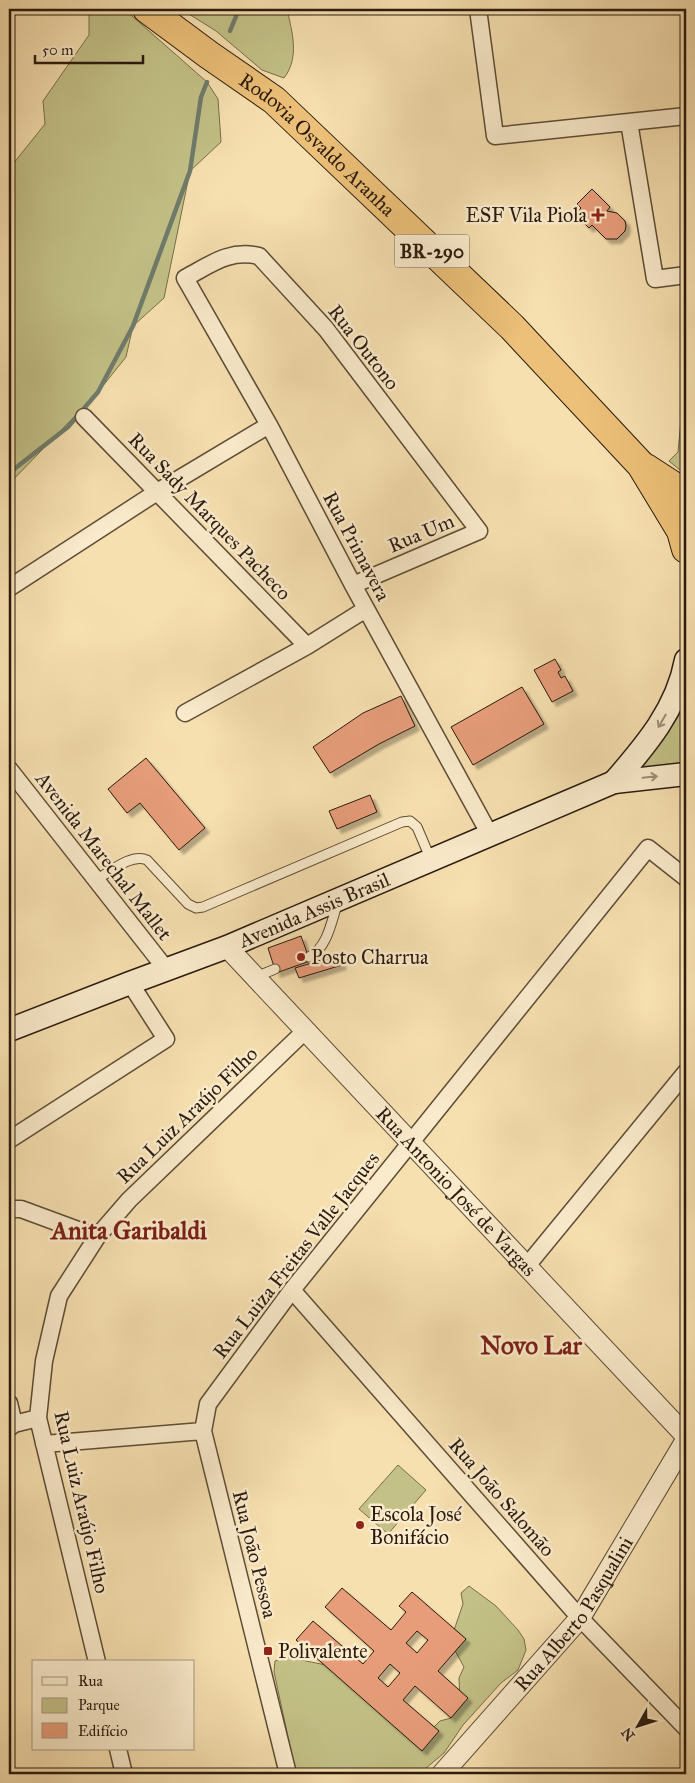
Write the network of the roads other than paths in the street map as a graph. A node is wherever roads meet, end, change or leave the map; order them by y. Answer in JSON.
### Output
{"nodes":[{"id":1,"x":147,"y":9,"type":"edge"},
{"id":2,"x":478,"y":9,"type":"edge"},
{"id":3,"x":686,"y":116,"type":"edge"},
{"id":4,"x":629,"y":122,"type":"junction"},
{"id":5,"x":686,"y":275,"type":"edge"},
{"id":6,"x":185,"y":278,"type":"joint"},
{"id":7,"x":84,"y":417,"type":"dead end"},
{"id":8,"x":269,"y":425,"type":"junction"},
{"id":9,"x":641,"y":465,"type":"junction"},
{"id":10,"x":157,"y":492,"type":"junction"},
{"id":11,"x":686,"y":494,"type":"edge"},
{"id":12,"x":478,"y":532,"type":"joint"},
{"id":13,"x":686,"y":549,"type":"edge"},
{"id":14,"x":354,"y":585,"type":"junction"},
{"id":15,"x":9,"y":588,"type":"edge"},
{"id":16,"x":366,"y":609,"type":"junction"},
{"id":17,"x":307,"y":646,"type":"junction"},
{"id":18,"x":686,"y":660,"type":"edge"},
{"id":19,"x":185,"y":713,"type":"dead end"},
{"id":20,"x":9,"y":769,"type":"edge"},
{"id":21,"x":686,"y":774,"type":"edge"},
{"id":22,"x":614,"y":782,"type":"junction"},
{"id":23,"x":490,"y":835,"type":"junction"},
{"id":24,"x":431,"y":860,"type":"junction"},
{"id":25,"x":686,"y":878,"type":"edge"},
{"id":26,"x":96,"y":880,"type":"junction"},
{"id":27,"x":339,"y":899,"type":"junction"},
{"id":28,"x":227,"y":947,"type":"junction"},
{"id":29,"x":309,"y":957,"type":"dead end"},
{"id":30,"x":166,"y":969,"type":"junction"},
{"id":31,"x":275,"y":969,"type":"dead end"},
{"id":32,"x":256,"y":977,"type":"junction"},
{"id":33,"x":130,"y":983,"type":"junction"},
{"id":34,"x":9,"y":1030,"type":"edge"},
{"id":35,"x":306,"y":1030,"type":"junction"},
{"id":36,"x":686,"y":1072,"type":"edge"},
{"id":37,"x":9,"y":1140,"type":"edge"},
{"id":38,"x":411,"y":1142,"type":"junction"},
{"id":39,"x":9,"y":1209,"type":"edge"},
{"id":40,"x":98,"y":1237,"type":"junction"},
{"id":41,"x":526,"y":1267,"type":"junction"},
{"id":42,"x":292,"y":1290,"type":"junction"},
{"id":43,"x":9,"y":1403,"type":"edge"},
{"id":44,"x":38,"y":1418,"type":"junction"},
{"id":45,"x":12,"y":1426,"type":"edge"},
{"id":46,"x":203,"y":1431,"type":"junction"},
{"id":47,"x":686,"y":1436,"type":"edge"},
{"id":48,"x":686,"y":1440,"type":"edge"},
{"id":49,"x":44,"y":1444,"type":"junction"},
{"id":50,"x":580,"y":1618,"type":"junction"},
{"id":51,"x":97,"y":1660,"type":"edge"},
{"id":52,"x":686,"y":1728,"type":"edge"},
{"id":53,"x":118,"y":1750,"type":"edge"},
{"id":54,"x":124,"y":1774,"type":"edge"},
{"id":55,"x":288,"y":1774,"type":"edge"},
{"id":56,"x":442,"y":1774,"type":"edge"}],
"edges":[{"from":1,"to":9,"type":"highway","name":"Rodovia Osvaldo Aranha","number":"BR-290"},
{"from":2,"to":4,"type":"street"},
{"from":3,"to":4,"type":"street"},
{"from":4,"to":5,"type":"street"},
{"from":6,"to":8,"type":"street","name":"Rua Primavera"},
{"from":6,"to":12,"type":"street","name":"Rua Outono"},
{"from":7,"to":10,"type":"street","name":"Rua Sady Marques Pacheco"},
{"from":8,"to":10,"type":"street"},
{"from":8,"to":14,"type":"street","name":"Rua Primavera"},
{"from":9,"to":11,"type":"highway","number":"BR-290"},
{"from":9,"to":13,"type":"highway","number":"BR-290"},
{"from":10,"to":15,"type":"street"},
{"from":10,"to":17,"type":"street","name":"Rua Sady Marques Pacheco"},
{"from":12,"to":14,"type":"street","name":"Rua Um"},
{"from":14,"to":16,"type":"street","name":"Rua Primavera"},
{"from":16,"to":17,"type":"street"},
{"from":16,"to":23,"type":"street","name":"Rua Primavera"},
{"from":17,"to":19,"type":"street"},
{"from":18,"to":22,"type":"main road","name":"Avenida Assis Brasil","one_way":true},
{"from":20,"to":26,"type":"street","name":"Avenida Marechal Mallet"},
{"from":22,"to":21,"type":"main road","name":"Avenida Assis Brasil","one_way":true},
{"from":22,"to":23,"type":"main road","name":"Avenida Assis Brasil"},
{"from":23,"to":24,"type":"main road","name":"Avenida Assis Brasil"},
{"from":24,"to":26,"type":"lane"},
{"from":24,"to":27,"type":"main road","name":"Avenida Assis Brasil"},
{"from":25,"to":38,"type":"street","name":"Rua Luiza Freitas Valle Jacques"},
{"from":26,"to":30,"type":"street","name":"Avenida Marechal Mallet"},
{"from":27,"to":28,"type":"main road","name":"Avenida Assis Brasil"},
{"from":27,"to":29,"type":"lane"},
{"from":28,"to":30,"type":"main road","name":"Avenida Assis Brasil"},
{"from":28,"to":32,"type":"street","name":"Rua Antonio José de Vargas"},
{"from":30,"to":33,"type":"main road","name":"Avenida Assis Brasil"},
{"from":31,"to":32,"type":"lane"},
{"from":32,"to":35,"type":"street","name":"Rua Antonio José de Vargas"},
{"from":33,"to":34,"type":"main road","name":"Avenida Assis Brasil"},
{"from":33,"to":37,"type":"street"},
{"from":35,"to":38,"type":"street","name":"Rua Antonio José de Vargas"},
{"from":35,"to":40,"type":"street","name":"Rua Luiz Araújo Filho"},
{"from":36,"to":41,"type":"street"},
{"from":38,"to":41,"type":"street","name":"Rua Antonio José de Vargas"},
{"from":38,"to":42,"type":"street","name":"Rua Luiza Freitas Valle Jacques"},
{"from":39,"to":40,"type":"street"},
{"from":40,"to":44,"type":"street","name":"Rua Luiz Araújo Filho"},
{"from":41,"to":47,"type":"street","name":"Rua Antonio José de Vargas"},
{"from":42,"to":46,"type":"street","name":"Rua Luiza Freitas Valle Jacques"},
{"from":42,"to":50,"type":"street","name":"Rua João Salomão"},
{"from":43,"to":45,"type":"street"},
{"from":44,"to":45,"type":"street"},
{"from":44,"to":49,"type":"street","name":"Rua Luiz Araújo Filho"},
{"from":46,"to":49,"type":"street"},
{"from":46,"to":55,"type":"street","name":"Rua João Pessoa"},
{"from":48,"to":50,"type":"street","name":"Rua Alberto Pasqualini"},
{"from":49,"to":51,"type":"street","name":"Rua Luiz Araújo Filho"},
{"from":50,"to":52,"type":"street","name":"Rua João Salomão"},
{"from":50,"to":56,"type":"street","name":"Rua Alberto Pasqualini"},
{"from":53,"to":54,"type":"street"}]}
